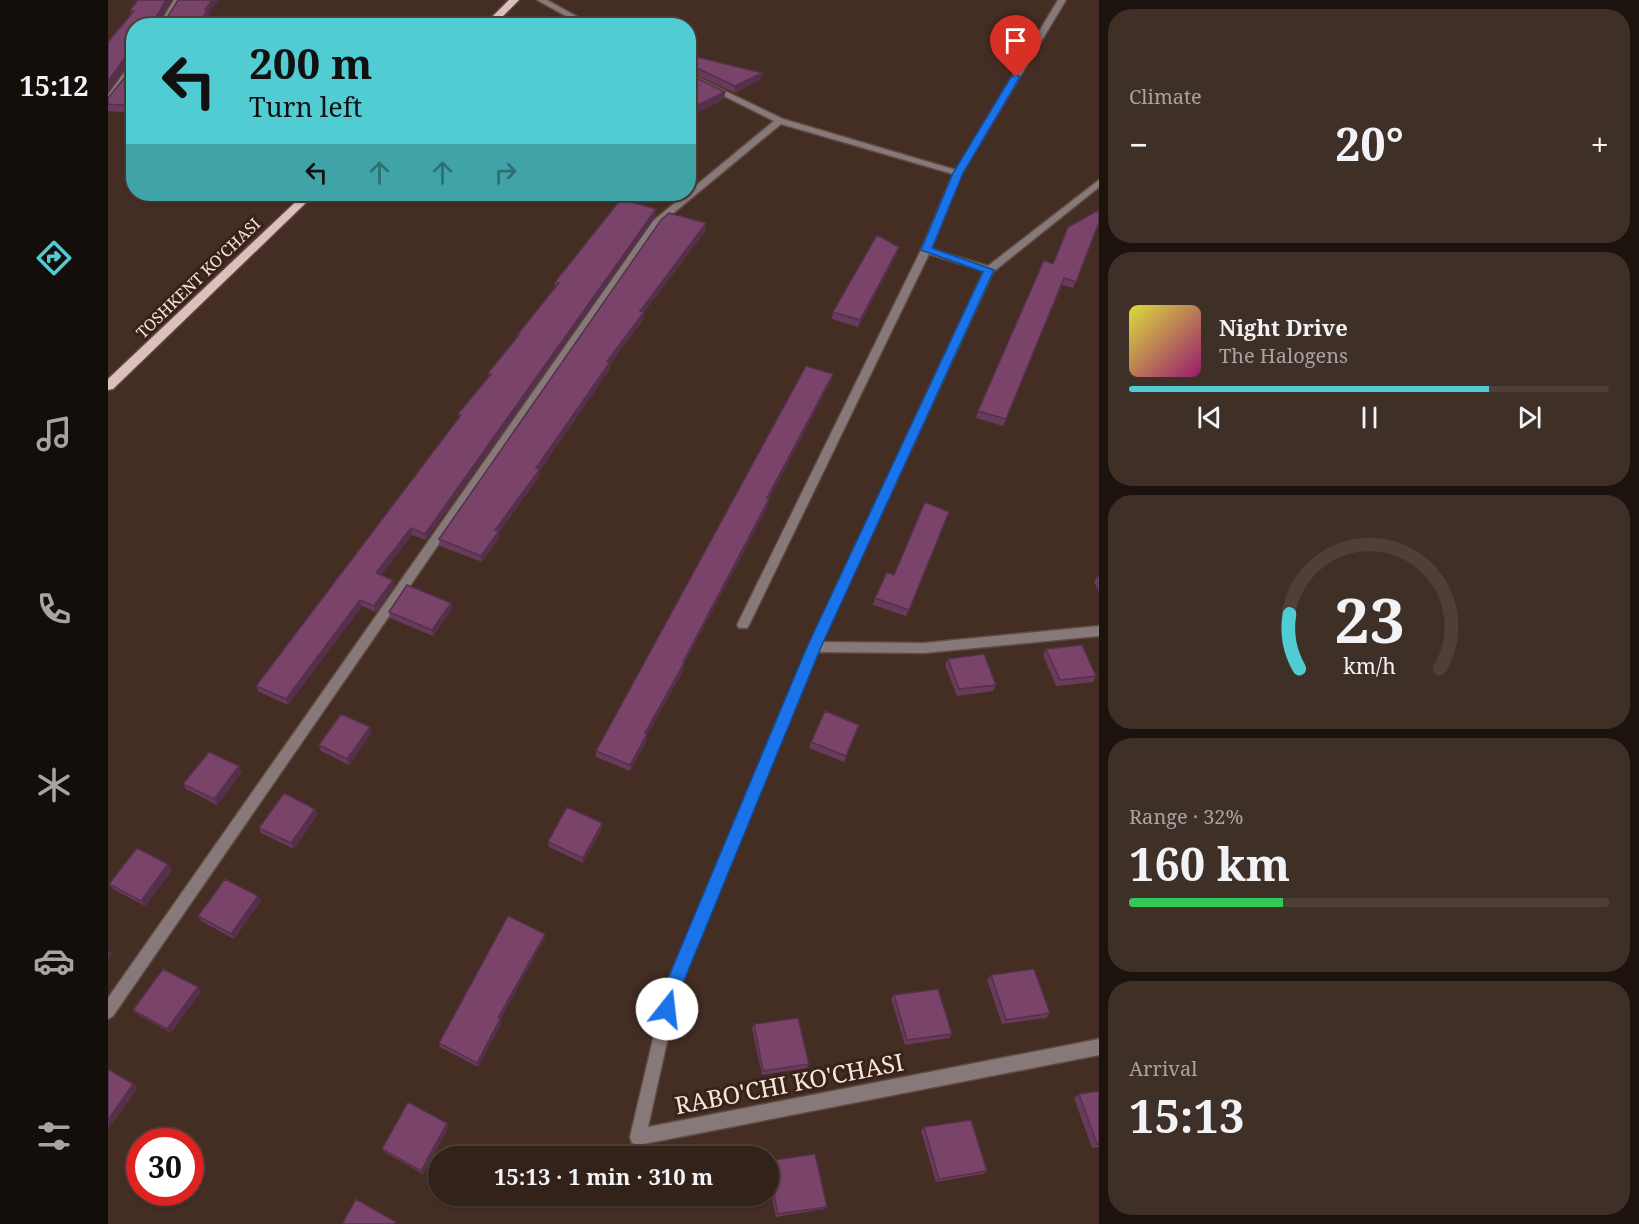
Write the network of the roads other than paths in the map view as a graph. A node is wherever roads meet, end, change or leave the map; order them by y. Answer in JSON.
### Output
{"nodes":[{"id":1,"x":178,"y":0,"type":"edge"},
{"id":2,"x":514,"y":0,"type":"edge"},
{"id":3,"x":541,"y":0,"type":"edge"},
{"id":4,"x":1062,"y":0,"type":"edge"},
{"id":5,"x":166,"y":18,"type":"edge"},
{"id":6,"x":495,"y":18,"type":"edge"},
{"id":7,"x":576,"y":18,"type":"edge"},
{"id":8,"x":126,"y":76,"type":"edge"},
{"id":9,"x":696,"y":79,"type":"edge"},
{"id":10,"x":108,"y":101,"type":"edge"},
{"id":11,"x":780,"y":121,"type":"junction"},
{"id":12,"x":958,"y":173,"type":"junction"},
{"id":13,"x":1099,"y":183,"type":"edge"},
{"id":14,"x":696,"y":190,"type":"edge"},
{"id":15,"x":303,"y":201,"type":"edge"},
{"id":16,"x":683,"y":201,"type":"edge"},
{"id":17,"x":926,"y":250,"type":"junction"},
{"id":18,"x":989,"y":270,"type":"junction"},
{"id":19,"x":108,"y":386,"type":"edge"},
{"id":20,"x":743,"y":625,"type":"dead end"},
{"id":21,"x":1099,"y":631,"type":"edge"},
{"id":22,"x":814,"y":647,"type":"junction"},
{"id":23,"x":108,"y":1011,"type":"edge"},
{"id":24,"x":1099,"y":1047,"type":"edge"}],
"edges":[{"from":1,"to":5,"type":"street"},
{"from":2,"to":6,"type":"main road"},
{"from":3,"to":7,"type":"street"},
{"from":4,"to":12,"type":"street"},
{"from":8,"to":10,"type":"street"},
{"from":9,"to":11,"type":"street"},
{"from":11,"to":12,"type":"street"},
{"from":11,"to":14,"type":"street"},
{"from":12,"to":17,"type":"street"},
{"from":13,"to":18,"type":"street"},
{"from":15,"to":19,"type":"main road","name":"TOSHKENT KO'CHASI"},
{"from":16,"to":23,"type":"street"},
{"from":17,"to":18,"type":"street"},
{"from":17,"to":20,"type":"street"},
{"from":18,"to":22,"type":"street"},
{"from":21,"to":22,"type":"street"},
{"from":22,"to":24,"type":"street","name":"RABO'CHI KO'CHASI"}]}
